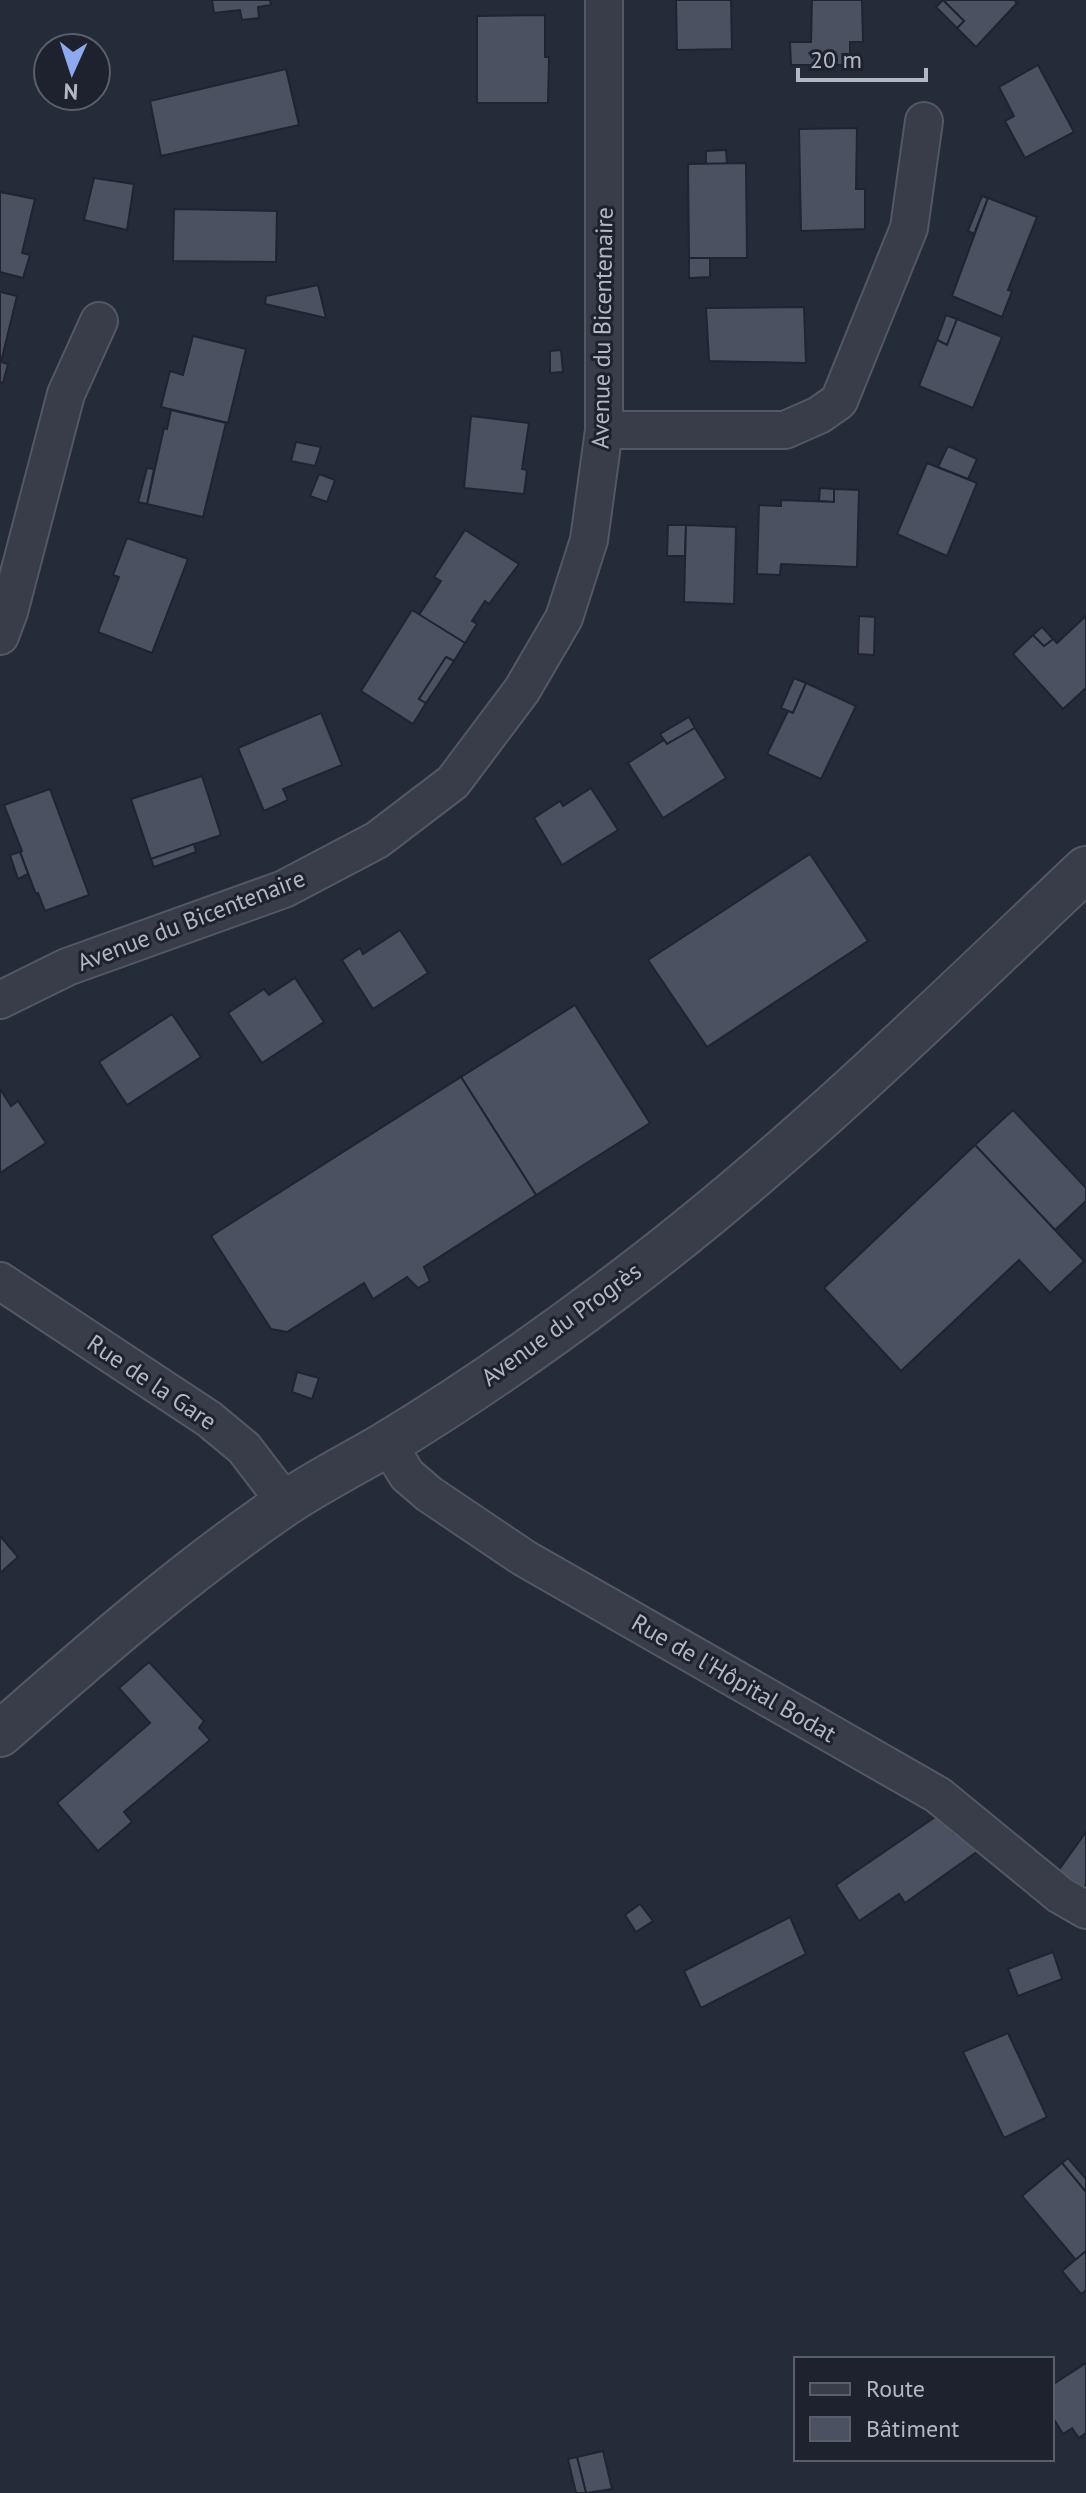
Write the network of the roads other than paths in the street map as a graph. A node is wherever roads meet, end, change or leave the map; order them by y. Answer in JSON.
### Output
{"nodes":[{"id":1,"x":604,"y":0,"type":"edge"},
{"id":2,"x":924,"y":121,"type":"dead end"},
{"id":3,"x":99,"y":321,"type":"dead end"},
{"id":4,"x":604,"y":430,"type":"junction"},
{"id":5,"x":0,"y":636,"type":"edge"},
{"id":6,"x":1086,"y":869,"type":"edge"},
{"id":7,"x":0,"y":1000,"type":"edge"},
{"id":8,"x":0,"y":1281,"type":"edge"},
{"id":9,"x":387,"y":1443,"type":"junction"},
{"id":10,"x":286,"y":1503,"type":"junction"},
{"id":11,"x":0,"y":1734,"type":"edge"},
{"id":12,"x":1086,"y":1910,"type":"edge"}],
"edges":[{"from":1,"to":4,"type":"street","name":"Avenue du Bicentenaire"},
{"from":2,"to":4,"type":"street"},
{"from":3,"to":5,"type":"street"},
{"from":4,"to":7,"type":"street","name":"Avenue du Bicentenaire"},
{"from":6,"to":9,"type":"street","name":"Avenue du Progrès"},
{"from":8,"to":10,"type":"street","name":"Rue de la Gare"},
{"from":9,"to":10,"type":"street","name":"Avenue du Progrès"},
{"from":9,"to":12,"type":"street","name":"Rue de l'Hôpital Bodat"},
{"from":10,"to":11,"type":"street","name":"Avenue du Progrès"}]}
